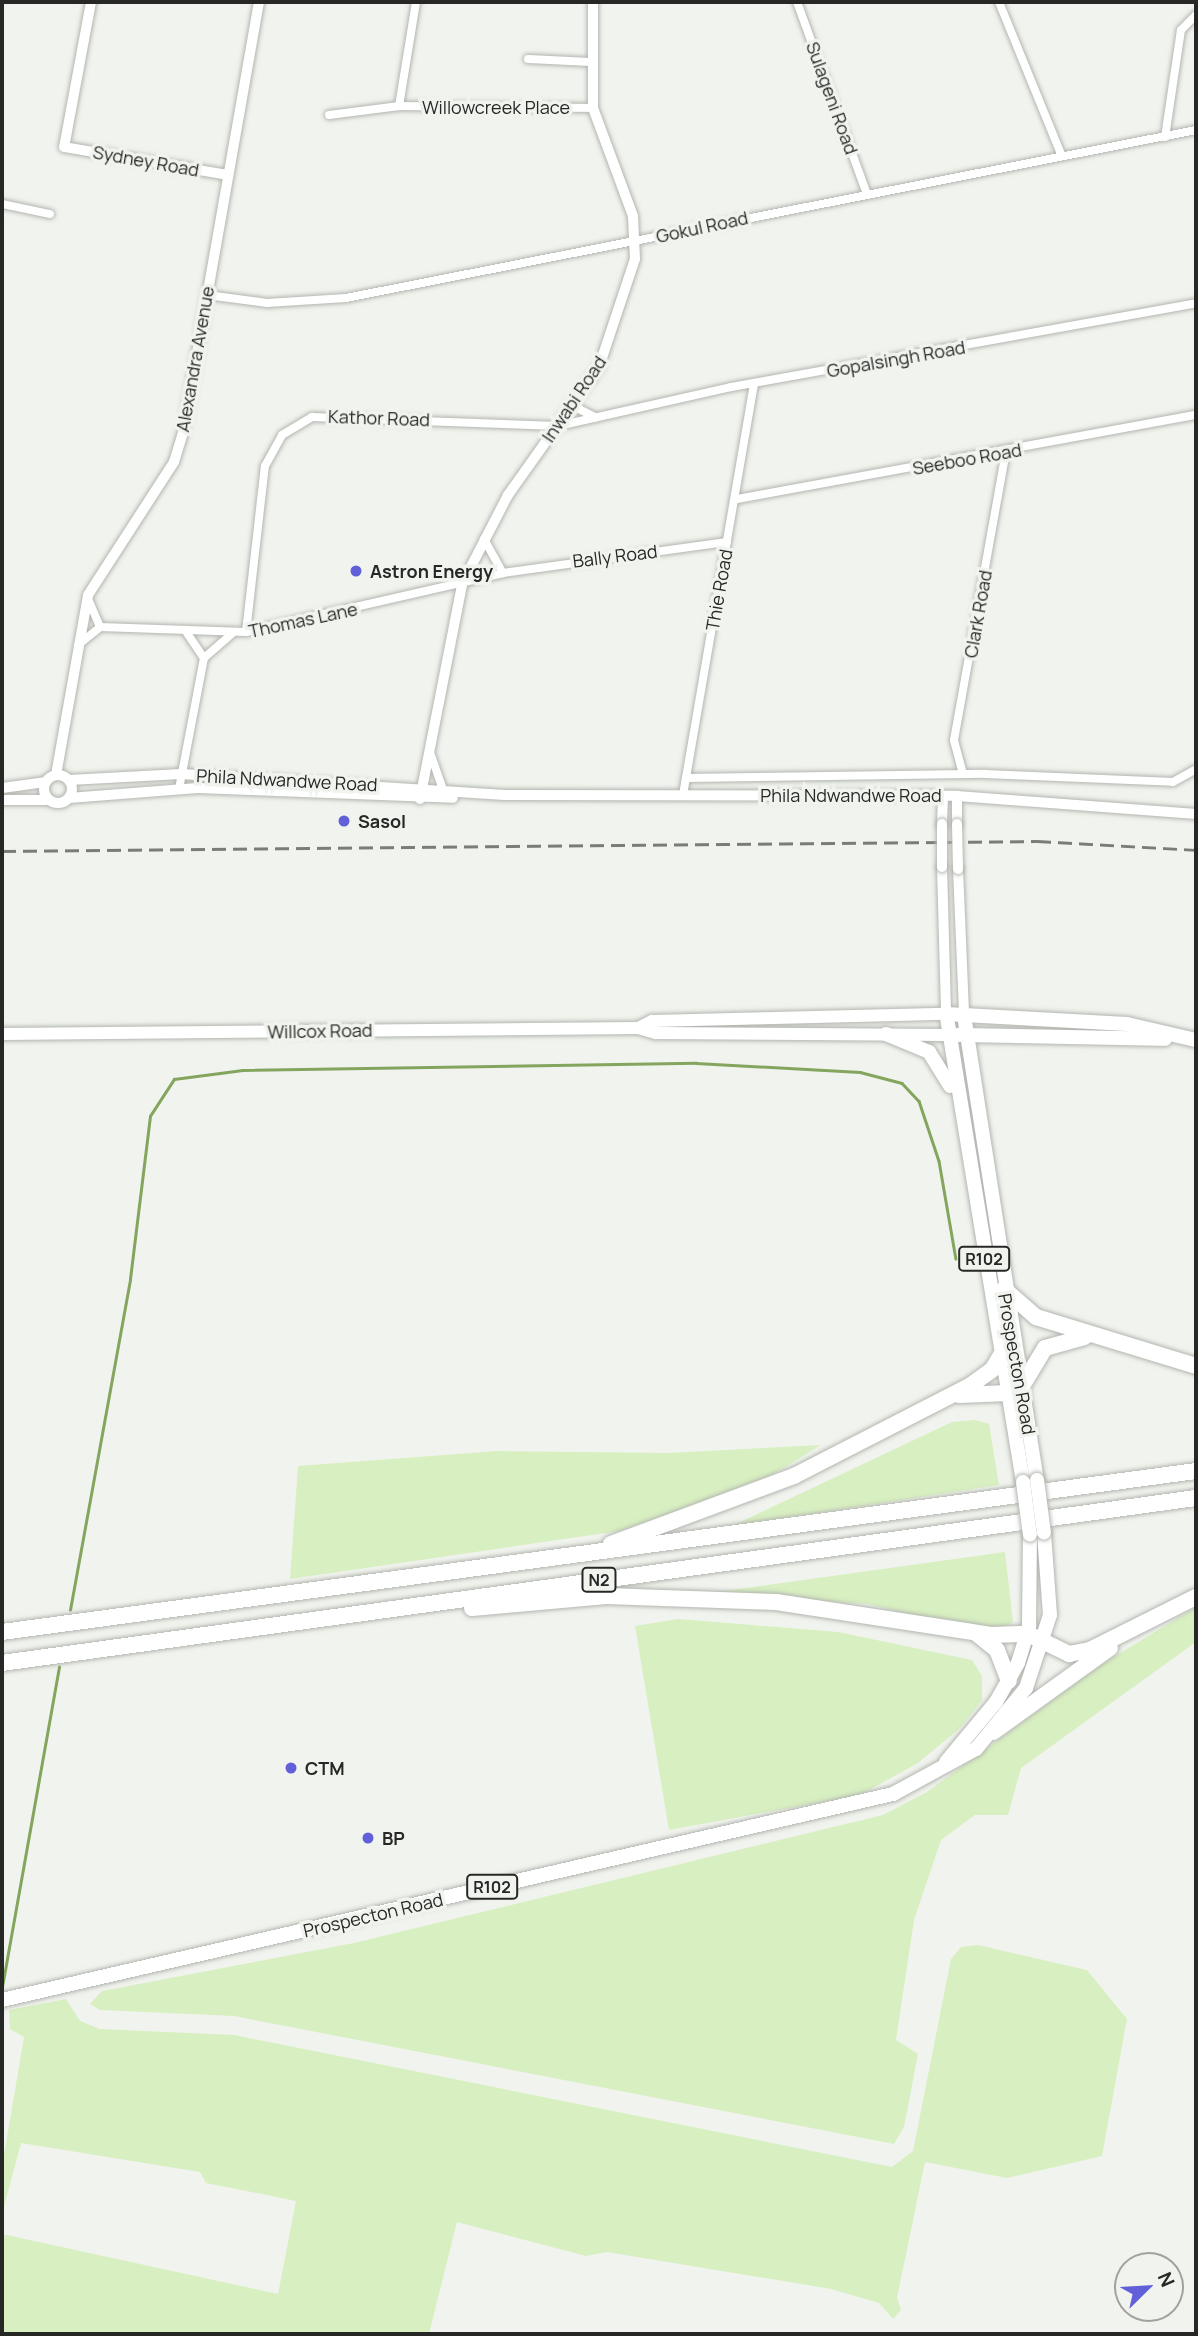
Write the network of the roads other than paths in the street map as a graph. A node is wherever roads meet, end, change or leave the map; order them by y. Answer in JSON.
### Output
{"nodes":[{"id":1,"x":91,"y":2,"type":"edge"},
{"id":2,"x":259,"y":2,"type":"edge"},
{"id":3,"x":416,"y":2,"type":"edge"},
{"id":4,"x":593,"y":2,"type":"edge"},
{"id":5,"x":797,"y":2,"type":"edge"},
{"id":6,"x":999,"y":2,"type":"edge"},
{"id":7,"x":1196,"y":15,"type":"edge"},
{"id":8,"x":528,"y":59,"type":"dead end"},
{"id":9,"x":591,"y":62,"type":"junction"},
{"id":10,"x":399,"y":106,"type":"junction"},
{"id":11,"x":593,"y":108,"type":"junction"},
{"id":12,"x":329,"y":116,"type":"dead end"},
{"id":13,"x":1196,"y":130,"type":"edge"},
{"id":14,"x":1165,"y":136,"type":"junction"},
{"id":15,"x":1062,"y":156,"type":"junction"},
{"id":16,"x":227,"y":175,"type":"junction"},
{"id":17,"x":867,"y":194,"type":"junction"},
{"id":18,"x":2,"y":204,"type":"edge"},
{"id":19,"x":50,"y":214,"type":"dead end"},
{"id":20,"x":637,"y":241,"type":"junction"},
{"id":21,"x":207,"y":295,"type":"junction"},
{"id":22,"x":1196,"y":303,"type":"edge"},
{"id":23,"x":754,"y":384,"type":"junction"},
{"id":24,"x":573,"y":406,"type":"junction"},
{"id":25,"x":1196,"y":415,"type":"edge"},
{"id":26,"x":595,"y":417,"type":"junction"},
{"id":27,"x":558,"y":426,"type":"junction"},
{"id":28,"x":1006,"y":452,"type":"junction"},
{"id":29,"x":737,"y":499,"type":"junction"},
{"id":30,"x":483,"y":537,"type":"junction"},
{"id":31,"x":727,"y":541,"type":"junction"},
{"id":32,"x":503,"y":573,"type":"junction"},
{"id":33,"x":462,"y":584,"type":"junction"},
{"id":34,"x":88,"y":595,"type":"junction"},
{"id":35,"x":100,"y":627,"type":"junction"},
{"id":36,"x":185,"y":630,"type":"junction"},
{"id":37,"x":246,"y":632,"type":"junction"},
{"id":38,"x":233,"y":633,"type":"junction"},
{"id":39,"x":78,"y":645,"type":"junction"},
{"id":40,"x":204,"y":658,"type":"junction"},
{"id":41,"x":429,"y":741,"type":"junction"},
{"id":42,"x":1196,"y":769,"type":"edge"},
{"id":43,"x":181,"y":774,"type":"junction"},
{"id":44,"x":963,"y":774,"type":"junction"},
{"id":45,"x":56,"y":775,"type":"junction"},
{"id":46,"x":686,"y":778,"type":"junction"},
{"id":47,"x":69,"y":780,"type":"junction"},
{"id":48,"x":45,"y":782,"type":"junction"},
{"id":49,"x":2,"y":788,"type":"edge"},
{"id":50,"x":179,"y":789,"type":"junction"},
{"id":51,"x":444,"y":792,"type":"junction"},
{"id":52,"x":420,"y":794,"type":"junction"},
{"id":53,"x":504,"y":795,"type":"junction"},
{"id":54,"x":683,"y":795,"type":"junction"},
{"id":55,"x":943,"y":796,"type":"junction"},
{"id":56,"x":957,"y":796,"type":"junction"},
{"id":57,"x":69,"y":798,"type":"junction"},
{"id":58,"x":2,"y":800,"type":"edge"},
{"id":59,"x":47,"y":800,"type":"junction"},
{"id":60,"x":1196,"y":814,"type":"edge"},
{"id":61,"x":946,"y":1014,"type":"junction"},
{"id":62,"x":964,"y":1015,"type":"junction"},
{"id":63,"x":638,"y":1028,"type":"junction"},
{"id":64,"x":2,"y":1034,"type":"edge"},
{"id":65,"x":886,"y":1034,"type":"junction"},
{"id":66,"x":949,"y":1035,"type":"junction"},
{"id":67,"x":967,"y":1036,"type":"junction"},
{"id":68,"x":1194,"y":1039,"type":"edge"},
{"id":69,"x":958,"y":1107,"type":"junction"},
{"id":70,"x":1003,"y":1289,"type":"junction"},
{"id":71,"x":1098,"y":1338,"type":"junction"},
{"id":72,"x":1001,"y":1354,"type":"junction"},
{"id":73,"x":1196,"y":1366,"type":"edge"},
{"id":74,"x":1016,"y":1390,"type":"junction"},
{"id":75,"x":947,"y":1397,"type":"junction"},
{"id":76,"x":1196,"y":1471,"type":"edge"},
{"id":77,"x":1196,"y":1498,"type":"edge"},
{"id":78,"x":1037,"y":1534,"type":"junction"},
{"id":79,"x":568,"y":1556,"type":"junction"},
{"id":80,"x":1196,"y":1597,"type":"edge"},
{"id":81,"x":449,"y":1601,"type":"junction"},
{"id":82,"x":1138,"y":1628,"type":"junction"},
{"id":83,"x":2,"y":1632,"type":"edge"},
{"id":84,"x":976,"y":1633,"type":"junction"},
{"id":85,"x":1028,"y":1634,"type":"junction"},
{"id":86,"x":1045,"y":1644,"type":"junction"},
{"id":87,"x":2,"y":1663,"type":"edge"},
{"id":88,"x":1009,"y":1681,"type":"junction"},
{"id":89,"x":993,"y":1732,"type":"junction"},
{"id":90,"x":943,"y":1766,"type":"junction"},
{"id":91,"x":2,"y":2000,"type":"edge"}],
"edges":[{"from":1,"to":16,"type":"street","name":"Sydney Road"},
{"from":2,"to":16,"type":"street","name":"Alexandra Avenue"},
{"from":3,"to":10,"type":"street","name":"Willowcreek Place"},
{"from":4,"to":9,"type":"street"},
{"from":5,"to":17,"type":"street","name":"Sulageni Road"},
{"from":6,"to":15,"type":"street"},
{"from":7,"to":14,"type":"street"},
{"from":8,"to":9,"type":"street"},
{"from":9,"to":11,"type":"street"},
{"from":10,"to":11,"type":"street","name":"Willowcreek Place"},
{"from":10,"to":12,"type":"street","name":"Willowcreek Place"},
{"from":11,"to":20,"type":"street"},
{"from":13,"to":14,"type":"street","name":"Gokul Road"},
{"from":14,"to":15,"type":"street","name":"Gokul Road"},
{"from":15,"to":17,"type":"street","name":"Gokul Road"},
{"from":16,"to":21,"type":"street","name":"Alexandra Avenue"},
{"from":17,"to":20,"type":"street","name":"Gokul Road"},
{"from":18,"to":19,"type":"street"},
{"from":20,"to":21,"type":"street","name":"Gokul Road"},
{"from":20,"to":24,"type":"street","name":"Inwabi Road"},
{"from":21,"to":34,"type":"street","name":"Alexandra Avenue"},
{"from":22,"to":23,"type":"street","name":"Gopalsingh Road"},
{"from":23,"to":26,"type":"street","name":"Gopalsingh Road"},
{"from":23,"to":29,"type":"street","name":"Thie Road"},
{"from":24,"to":26,"type":"street"},
{"from":24,"to":27,"type":"street","name":"Inwabi Road"},
{"from":25,"to":28,"type":"street","name":"Seeboo Road"},
{"from":26,"to":27,"type":"street","name":"Gopalsingh Road"},
{"from":27,"to":30,"type":"street","name":"Inwabi Road"},
{"from":27,"to":37,"type":"street","name":"Kathor Road"},
{"from":28,"to":29,"type":"street","name":"Seeboo Road"},
{"from":28,"to":44,"type":"street","name":"Clark Road"},
{"from":29,"to":31,"type":"street","name":"Thie Road"},
{"from":30,"to":32,"type":"street"},
{"from":30,"to":33,"type":"street","name":"Inwabi Road"},
{"from":31,"to":32,"type":"street","name":"Bally Road"},
{"from":31,"to":46,"type":"street","name":"Thie Road"},
{"from":32,"to":33,"type":"street","name":"Bally Road"},
{"from":33,"to":37,"type":"street","name":"Thomas Lane"},
{"from":33,"to":41,"type":"street","name":"Inwabi Road"},
{"from":34,"to":35,"type":"street"},
{"from":34,"to":39,"type":"street","name":"Alexandra Avenue"},
{"from":35,"to":36,"type":"street","name":"Thomas Lane"},
{"from":35,"to":39,"type":"street"},
{"from":36,"to":38,"type":"street","name":"Thomas Lane"},
{"from":36,"to":40,"type":"street"},
{"from":37,"to":38,"type":"street","name":"Thomas Lane"},
{"from":38,"to":40,"type":"street"},
{"from":39,"to":45,"type":"street","name":"Alexandra Avenue"},
{"from":40,"to":43,"type":"street"},
{"from":41,"to":51,"type":"street","name":"Inwabi Road"},
{"from":41,"to":52,"type":"street","name":"Inwabi Road"},
{"from":42,"to":44,"type":"street","name":"Phila Ndwandwe Road"},
{"from":43,"to":47,"type":"street","name":"Phila Ndwandwe Road"},
{"from":43,"to":50,"type":"street"},
{"from":43,"to":52,"type":"street","name":"Phila Ndwandwe Road"},
{"from":44,"to":46,"type":"street","name":"Phila Ndwandwe Road"},
{"from":45,"to":47,"type":"street"},
{"from":45,"to":48,"type":"street"},
{"from":46,"to":54,"type":"street","name":"Thie Road"},
{"from":47,"to":57,"type":"street"},
{"from":48,"to":49,"type":"street"},
{"from":48,"to":59,"type":"street"},
{"from":50,"to":52,"type":"street","name":"Phila Ndwandwe Road"},
{"from":50,"to":57,"type":"street","name":"Phila Ndwandwe Road"},
{"from":51,"to":52,"type":"street","name":"Phila Ndwandwe Road"},
{"from":51,"to":53,"type":"street","name":"Phila Ndwandwe Road"},
{"from":52,"to":53,"type":"street","name":"Phila Ndwandwe Road"},
{"from":53,"to":54,"type":"street","name":"Phila Ndwandwe Road"},
{"from":54,"to":55,"type":"street","name":"Phila Ndwandwe Road"},
{"from":55,"to":56,"type":"street","name":"Phila Ndwandwe Road"},
{"from":55,"to":61,"type":"street","name":"Prospecton Road","bridge":true},
{"from":56,"to":60,"type":"street","name":"Phila Ndwandwe Road"},
{"from":56,"to":62,"type":"street","name":"Prospecton Road","bridge":true},
{"from":57,"to":59,"type":"street","name":"Phila Ndwandwe Road"},
{"from":58,"to":59,"type":"street"},
{"from":61,"to":62,"type":"main road"},
{"from":61,"to":63,"type":"main road","name":"Willcox Road"},
{"from":61,"to":66,"type":"main road","name":"Prospecton Road","number":"R102"},
{"from":62,"to":67,"type":"main road","name":"Prospecton Road","number":"R102"},
{"from":62,"to":68,"type":"main road"},
{"from":63,"to":64,"type":"main road","name":"Willcox Road"},
{"from":63,"to":65,"type":"main road","name":"Willcox Road"},
{"from":65,"to":66,"type":"main road","name":"Willcox Road"},
{"from":65,"to":69,"type":"main road"},
{"from":66,"to":67,"type":"main road"},
{"from":66,"to":69,"type":"main road","name":"Prospecton Road","number":"R102"},
{"from":67,"to":68,"type":"main road"},
{"from":67,"to":70,"type":"main road","name":"Prospecton Road","number":"R102"},
{"from":69,"to":72,"type":"main road","name":"Prospecton Road","number":"R102"},
{"from":70,"to":71,"type":"highway"},
{"from":70,"to":74,"type":"main road","name":"Prospecton Road","number":"R102"},
{"from":71,"to":73,"type":"highway"},
{"from":71,"to":74,"type":"highway"},
{"from":72,"to":74,"type":"main road","name":"Prospecton Road","number":"R102"},
{"from":72,"to":75,"type":"highway"},
{"from":74,"to":75,"type":"highway"},
{"from":74,"to":78,"type":"main road","name":"Prospecton Road","number":"R102","bridge":true},
{"from":75,"to":79,"type":"highway"},
{"from":76,"to":79,"type":"highway","number":"N2"},
{"from":77,"to":81,"type":"highway","number":"N2"},
{"from":78,"to":85,"type":"main road","name":"Prospecton Road","number":"R102"},
{"from":78,"to":86,"type":"main road","name":"Prospecton Road","number":"R102"},
{"from":79,"to":83,"type":"highway","number":"N2"},
{"from":80,"to":82,"type":"highway"},
{"from":81,"to":84,"type":"highway"},
{"from":81,"to":87,"type":"highway","number":"N2"},
{"from":82,"to":86,"type":"highway"},
{"from":82,"to":89,"type":"highway"},
{"from":84,"to":85,"type":"highway"},
{"from":84,"to":88,"type":"highway"},
{"from":85,"to":86,"type":"highway"},
{"from":85,"to":88,"type":"main road","name":"Prospecton Road","number":"R102"},
{"from":86,"to":89,"type":"main road","name":"Prospecton Road","number":"R102"},
{"from":88,"to":90,"type":"main road","name":"Prospecton Road","number":"R102"},
{"from":89,"to":90,"type":"main road","name":"Prospecton Road","number":"R102"},
{"from":90,"to":91,"type":"main road","name":"Prospecton Road","number":"R102"}]}
